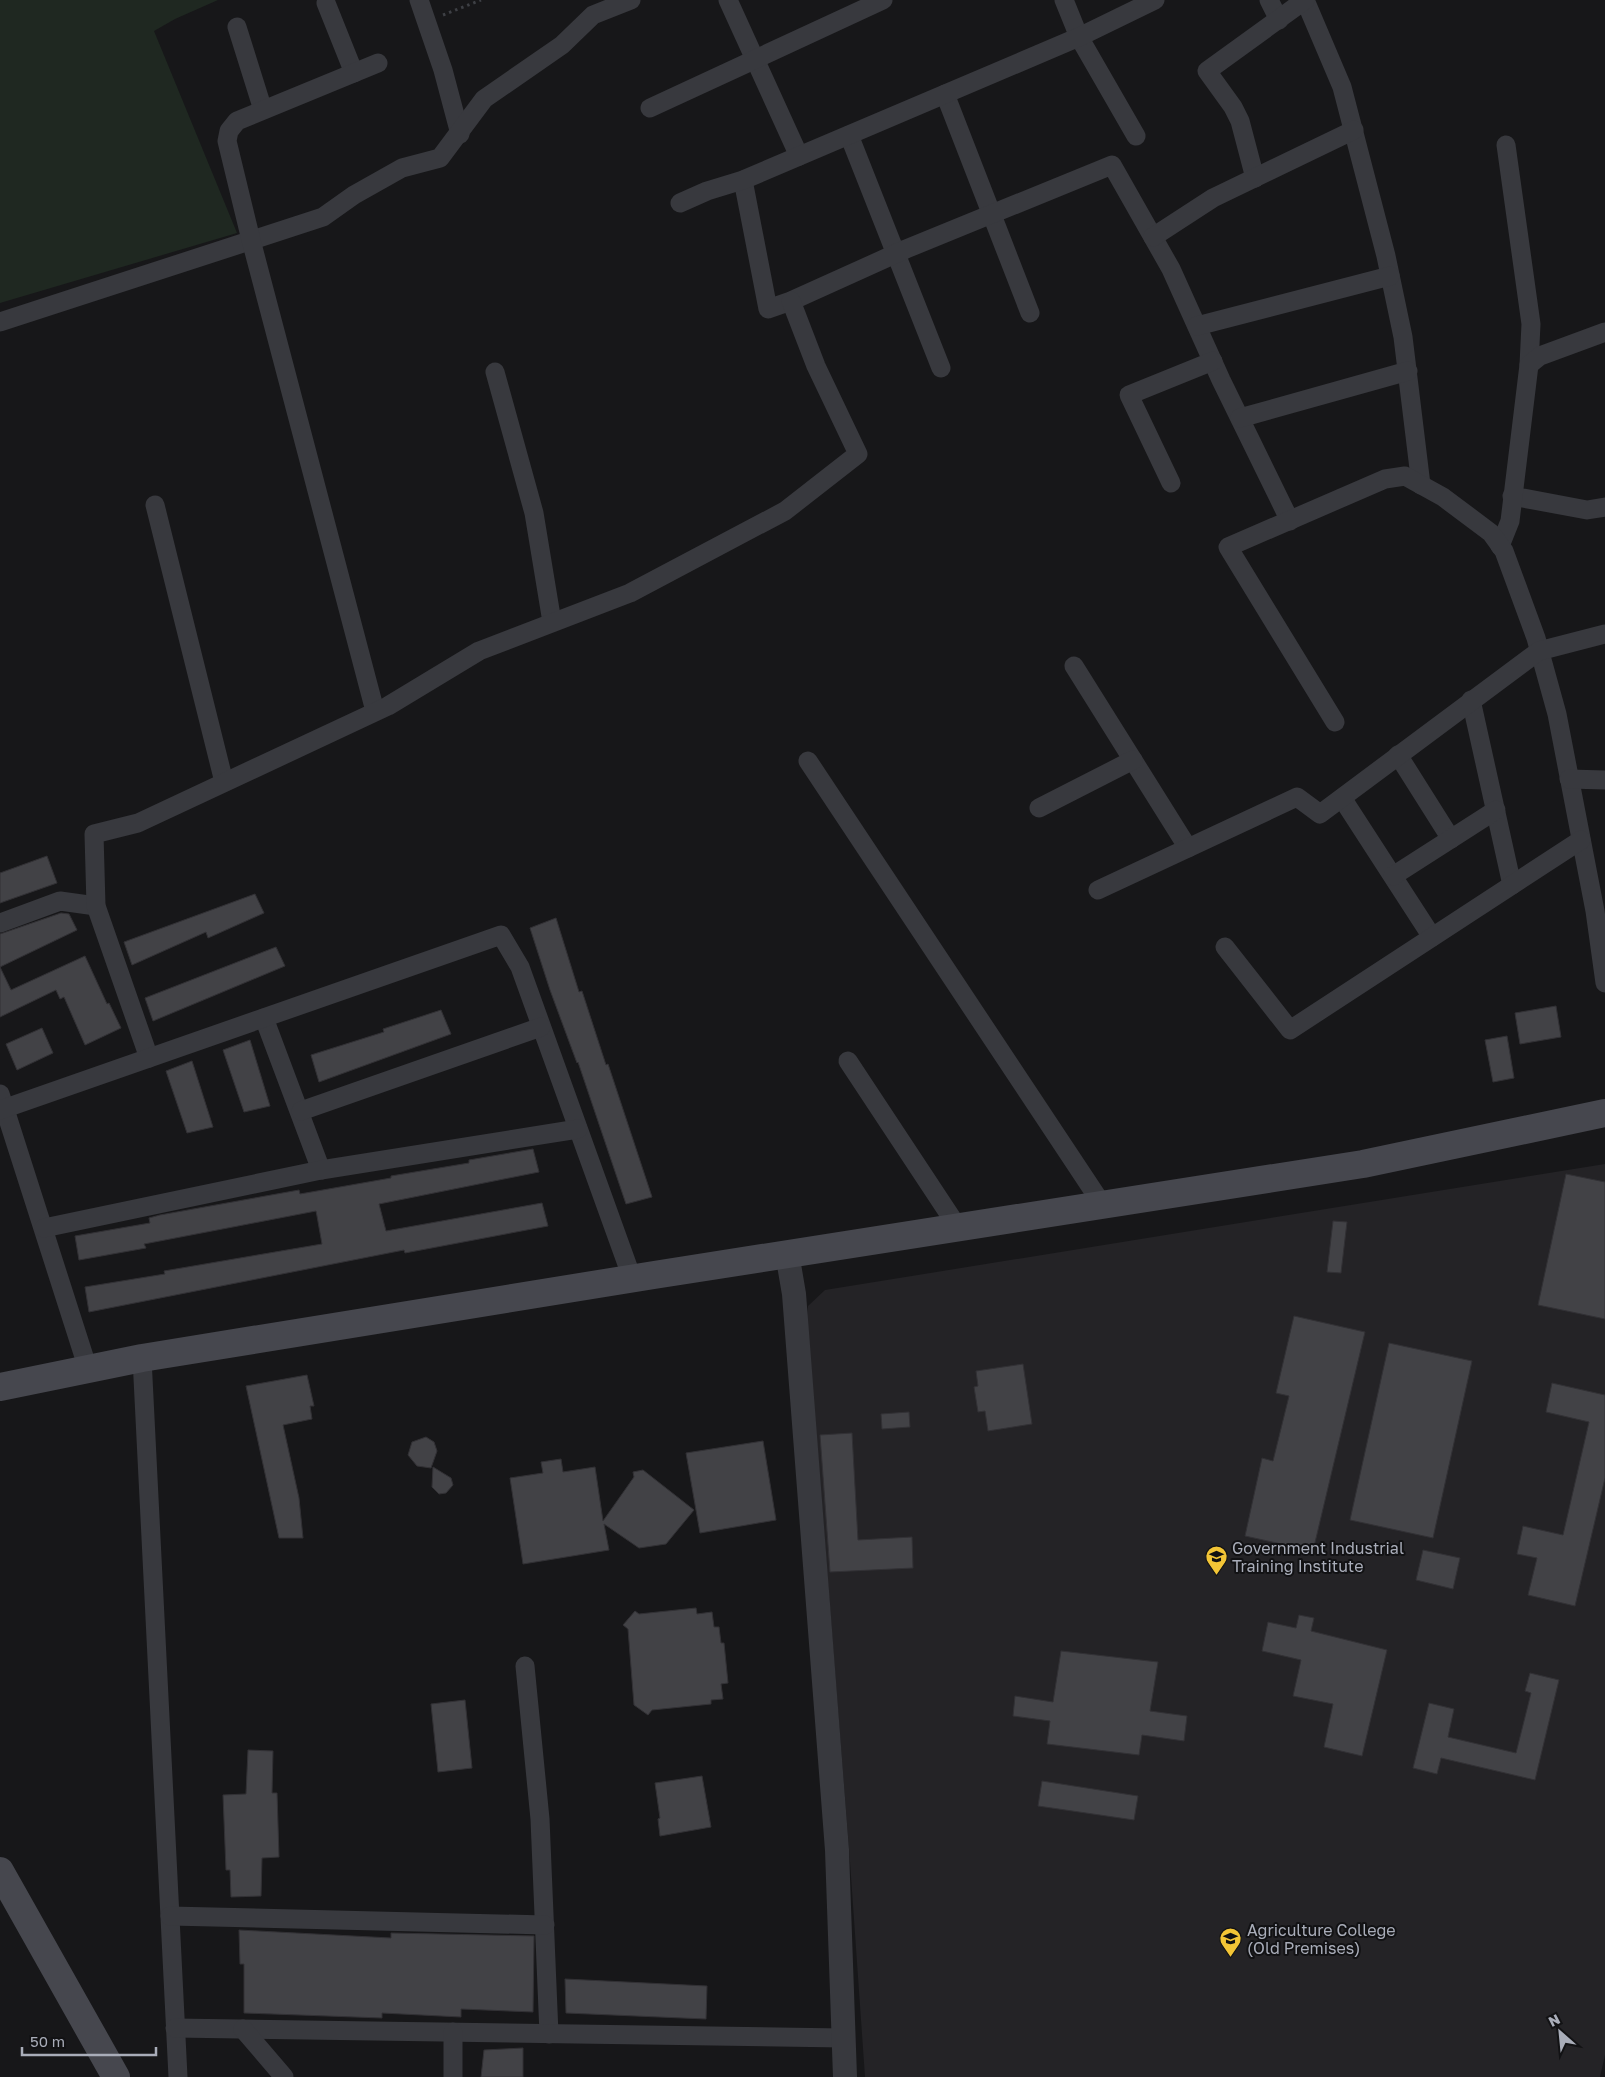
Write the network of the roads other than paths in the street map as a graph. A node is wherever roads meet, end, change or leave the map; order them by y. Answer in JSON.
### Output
{"nodes":[{"id":1,"x":419,"y":0,"type":"edge"},
{"id":2,"x":631,"y":0,"type":"edge"},
{"id":3,"x":728,"y":0,"type":"edge"},
{"id":4,"x":883,"y":0,"type":"edge"},
{"id":5,"x":1064,"y":0,"type":"edge"},
{"id":6,"x":1154,"y":0,"type":"edge"},
{"id":7,"x":1269,"y":0,"type":"edge"},
{"id":8,"x":1305,"y":0,"type":"edge"},
{"id":9,"x":326,"y":3,"type":"dead end"},
{"id":10,"x":1279,"y":20,"type":"junction"},
{"id":11,"x":237,"y":27,"type":"dead end"},
{"id":12,"x":1079,"y":37,"type":"junction"},
{"id":13,"x":755,"y":58,"type":"junction"},
{"id":14,"x":378,"y":63,"type":"dead end"},
{"id":15,"x":354,"y":73,"type":"junction"},
{"id":16,"x":945,"y":94,"type":"junction"},
{"id":17,"x":650,"y":108,"type":"dead end"},
{"id":18,"x":263,"y":110,"type":"junction"},
{"id":19,"x":1354,"y":130,"type":"junction"},
{"id":20,"x":460,"y":134,"type":"junction"},
{"id":21,"x":849,"y":135,"type":"junction"},
{"id":22,"x":1136,"y":136,"type":"dead end"},
{"id":23,"x":1506,"y":145,"type":"dead end"},
{"id":24,"x":799,"y":156,"type":"junction"},
{"id":25,"x":1255,"y":178,"type":"junction"},
{"id":26,"x":743,"y":180,"type":"junction"},
{"id":27,"x":680,"y":204,"type":"dead end"},
{"id":28,"x":990,"y":214,"type":"junction"},
{"id":29,"x":1153,"y":236,"type":"junction"},
{"id":30,"x":251,"y":240,"type":"junction"},
{"id":31,"x":895,"y":253,"type":"junction"},
{"id":32,"x":1390,"y":276,"type":"junction"},
{"id":33,"x":791,"y":301,"type":"junction"},
{"id":34,"x":1030,"y":313,"type":"dead end"},
{"id":35,"x":0,"y":322,"type":"edge"},
{"id":36,"x":1197,"y":326,"type":"junction"},
{"id":37,"x":1605,"y":332,"type":"edge"},
{"id":38,"x":1213,"y":361,"type":"junction"},
{"id":39,"x":1529,"y":365,"type":"junction"},
{"id":40,"x":941,"y":368,"type":"dead end"},
{"id":41,"x":1408,"y":371,"type":"junction"},
{"id":42,"x":496,"y":372,"type":"dead end"},
{"id":43,"x":1240,"y":418,"type":"junction"},
{"id":44,"x":1172,"y":483,"type":"dead end"},
{"id":45,"x":1421,"y":485,"type":"junction"},
{"id":46,"x":1512,"y":496,"type":"junction"},
{"id":47,"x":155,"y":505,"type":"dead end"},
{"id":48,"x":1605,"y":507,"type":"edge"},
{"id":49,"x":1290,"y":520,"type":"junction"},
{"id":50,"x":1500,"y":546,"type":"junction"},
{"id":51,"x":552,"y":622,"type":"junction"},
{"id":52,"x":1605,"y":634,"type":"edge"},
{"id":53,"x":1539,"y":651,"type":"junction"},
{"id":54,"x":1074,"y":666,"type":"dead end"},
{"id":55,"x":1471,"y":700,"type":"junction"},
{"id":56,"x":375,"y":711,"type":"junction"},
{"id":57,"x":1335,"y":722,"type":"dead end"},
{"id":58,"x":1398,"y":756,"type":"junction"},
{"id":59,"x":1133,"y":760,"type":"junction"},
{"id":60,"x":808,"y":761,"type":"dead end"},
{"id":61,"x":1569,"y":779,"type":"junction"},
{"id":62,"x":1605,"y":780,"type":"edge"},
{"id":63,"x":224,"y":782,"type":"junction"},
{"id":64,"x":1342,"y":798,"type":"junction"},
{"id":65,"x":1039,"y":808,"type":"dead end"},
{"id":66,"x":1496,"y":810,"type":"junction"},
{"id":67,"x":1451,"y":839,"type":"junction"},
{"id":68,"x":1581,"y":840,"type":"junction"},
{"id":69,"x":1188,"y":848,"type":"junction"},
{"id":70,"x":1393,"y":876,"type":"junction"},
{"id":71,"x":1512,"y":885,"type":"junction"},
{"id":72,"x":1098,"y":890,"type":"dead end"},
{"id":73,"x":96,"y":906,"type":"junction"},
{"id":74,"x":0,"y":923,"type":"edge"},
{"id":75,"x":1432,"y":937,"type":"junction"},
{"id":76,"x":1225,"y":947,"type":"dead end"},
{"id":77,"x":1605,"y":978,"type":"edge"},
{"id":78,"x":264,"y":1018,"type":"junction"},
{"id":79,"x":541,"y":1027,"type":"junction"},
{"id":80,"x":149,"y":1058,"type":"junction"},
{"id":81,"x":848,"y":1061,"type":"dead end"},
{"id":82,"x":2,"y":1104,"type":"edge"},
{"id":83,"x":301,"y":1111,"type":"junction"},
{"id":84,"x":1605,"y":1113,"type":"edge"},
{"id":85,"x":578,"y":1129,"type":"junction"},
{"id":86,"x":321,"y":1170,"type":"junction"},
{"id":87,"x":1102,"y":1204,"type":"junction"},
{"id":88,"x":957,"y":1226,"type":"junction"},
{"id":89,"x":44,"y":1228,"type":"junction"},
{"id":90,"x":787,"y":1253,"type":"junction"},
{"id":91,"x":632,"y":1278,"type":"junction"},
{"id":92,"x":142,"y":1358,"type":"junction"},
{"id":93,"x":88,"y":1369,"type":"junction"},
{"id":94,"x":0,"y":1386,"type":"edge"},
{"id":95,"x":525,"y":1666,"type":"dead end"},
{"id":96,"x":0,"y":1871,"type":"edge"},
{"id":97,"x":170,"y":1916,"type":"junction"},
{"id":98,"x":545,"y":1925,"type":"junction"},
{"id":99,"x":176,"y":2028,"type":"junction"},
{"id":100,"x":243,"y":2029,"type":"junction"},
{"id":101,"x":453,"y":2032,"type":"junction"},
{"id":102,"x":549,"y":2034,"type":"junction"},
{"id":103,"x":843,"y":2038,"type":"junction"},
{"id":104,"x":116,"y":2077,"type":"edge"},
{"id":105,"x":178,"y":2077,"type":"edge"},
{"id":106,"x":284,"y":2077,"type":"edge"},
{"id":107,"x":452,"y":2077,"type":"edge"},
{"id":108,"x":845,"y":2077,"type":"edge"}],
"edges":[{"from":1,"to":20,"type":"street"},
{"from":2,"to":20,"type":"street"},
{"from":3,"to":13,"type":"street"},
{"from":4,"to":13,"type":"street"},
{"from":5,"to":12,"type":"street"},
{"from":6,"to":12,"type":"street"},
{"from":7,"to":10,"type":"street"},
{"from":8,"to":10,"type":"street"},
{"from":8,"to":19,"type":"street"},
{"from":9,"to":15,"type":"street"},
{"from":10,"to":25,"type":"street"},
{"from":11,"to":18,"type":"street"},
{"from":12,"to":16,"type":"street"},
{"from":12,"to":22,"type":"street"},
{"from":13,"to":17,"type":"street"},
{"from":13,"to":24,"type":"street"},
{"from":14,"to":15,"type":"street"},
{"from":15,"to":18,"type":"street"},
{"from":16,"to":21,"type":"street"},
{"from":16,"to":28,"type":"street"},
{"from":18,"to":30,"type":"street"},
{"from":19,"to":25,"type":"street"},
{"from":19,"to":32,"type":"street"},
{"from":20,"to":30,"type":"street"},
{"from":21,"to":24,"type":"street"},
{"from":21,"to":31,"type":"street"},
{"from":23,"to":39,"type":"street"},
{"from":24,"to":26,"type":"street"},
{"from":25,"to":29,"type":"street"},
{"from":26,"to":27,"type":"street"},
{"from":26,"to":33,"type":"street"},
{"from":28,"to":29,"type":"street"},
{"from":28,"to":31,"type":"street"},
{"from":28,"to":34,"type":"street"},
{"from":29,"to":36,"type":"street"},
{"from":30,"to":35,"type":"street"},
{"from":30,"to":56,"type":"street"},
{"from":31,"to":33,"type":"street"},
{"from":31,"to":40,"type":"street"},
{"from":32,"to":36,"type":"street"},
{"from":32,"to":41,"type":"street"},
{"from":33,"to":51,"type":"street"},
{"from":36,"to":38,"type":"street"},
{"from":37,"to":39,"type":"street"},
{"from":38,"to":43,"type":"street"},
{"from":38,"to":44,"type":"street"},
{"from":39,"to":46,"type":"street"},
{"from":41,"to":43,"type":"street"},
{"from":41,"to":45,"type":"street"},
{"from":42,"to":51,"type":"street"},
{"from":43,"to":49,"type":"street"},
{"from":45,"to":49,"type":"street"},
{"from":45,"to":50,"type":"street"},
{"from":46,"to":48,"type":"street"},
{"from":46,"to":50,"type":"street"},
{"from":47,"to":63,"type":"street"},
{"from":49,"to":57,"type":"street"},
{"from":50,"to":53,"type":"street"},
{"from":51,"to":56,"type":"street"},
{"from":52,"to":53,"type":"street"},
{"from":53,"to":55,"type":"street"},
{"from":53,"to":61,"type":"street"},
{"from":54,"to":59,"type":"street"},
{"from":55,"to":58,"type":"street"},
{"from":55,"to":66,"type":"street"},
{"from":56,"to":63,"type":"street"},
{"from":58,"to":64,"type":"street"},
{"from":58,"to":67,"type":"street"},
{"from":59,"to":65,"type":"street"},
{"from":59,"to":69,"type":"street"},
{"from":60,"to":87,"type":"street"},
{"from":61,"to":62,"type":"street"},
{"from":61,"to":68,"type":"street"},
{"from":63,"to":73,"type":"street"},
{"from":64,"to":69,"type":"street"},
{"from":64,"to":70,"type":"street"},
{"from":66,"to":67,"type":"street"},
{"from":66,"to":71,"type":"street"},
{"from":67,"to":70,"type":"street"},
{"from":68,"to":71,"type":"street"},
{"from":68,"to":77,"type":"street"},
{"from":69,"to":72,"type":"street"},
{"from":70,"to":75,"type":"street"},
{"from":71,"to":75,"type":"street"},
{"from":73,"to":74,"type":"street"},
{"from":73,"to":80,"type":"street"},
{"from":75,"to":76,"type":"street"},
{"from":78,"to":79,"type":"street"},
{"from":78,"to":80,"type":"street"},
{"from":78,"to":83,"type":"street"},
{"from":79,"to":83,"type":"street"},
{"from":79,"to":85,"type":"street"},
{"from":80,"to":82,"type":"street"},
{"from":81,"to":88,"type":"street"},
{"from":82,"to":89,"type":"street"},
{"from":83,"to":86,"type":"street"},
{"from":84,"to":87,"type":"main road"},
{"from":85,"to":86,"type":"street"},
{"from":85,"to":91,"type":"street"},
{"from":86,"to":89,"type":"street"},
{"from":87,"to":88,"type":"main road"},
{"from":88,"to":90,"type":"main road"},
{"from":89,"to":93,"type":"street"},
{"from":90,"to":91,"type":"main road"},
{"from":90,"to":103,"type":"street"},
{"from":91,"to":92,"type":"main road"},
{"from":92,"to":93,"type":"main road"},
{"from":92,"to":97,"type":"street"},
{"from":93,"to":94,"type":"main road"},
{"from":95,"to":98,"type":"street"},
{"from":96,"to":104,"type":"main road"},
{"from":97,"to":98,"type":"street"},
{"from":97,"to":99,"type":"street"},
{"from":98,"to":102,"type":"street"},
{"from":99,"to":100,"type":"street"},
{"from":99,"to":105,"type":"street"},
{"from":100,"to":101,"type":"street"},
{"from":100,"to":106,"type":"street"},
{"from":101,"to":102,"type":"street"},
{"from":101,"to":107,"type":"street"},
{"from":102,"to":103,"type":"street"},
{"from":103,"to":108,"type":"street"}]}
